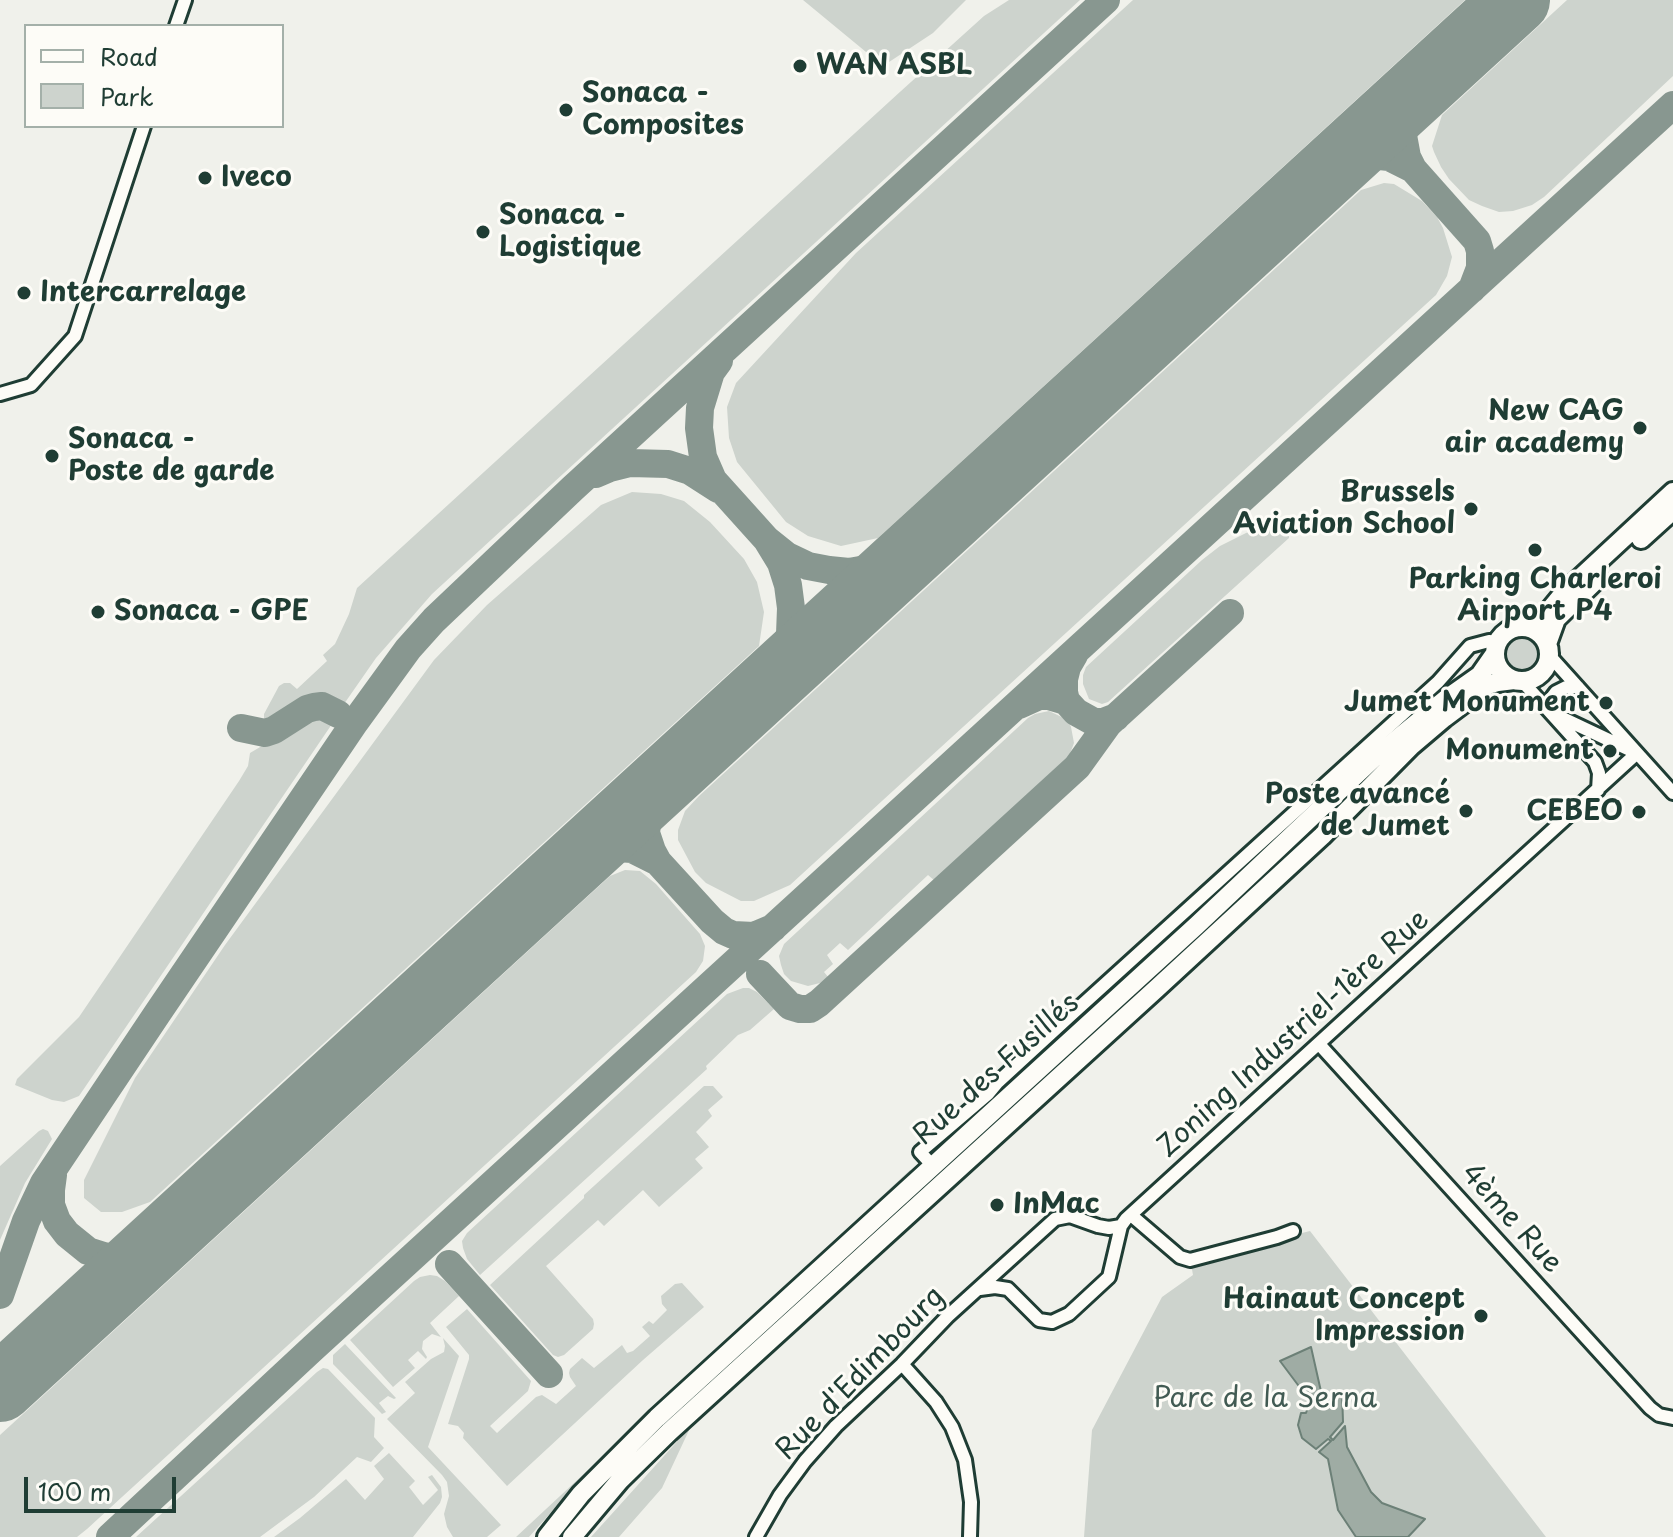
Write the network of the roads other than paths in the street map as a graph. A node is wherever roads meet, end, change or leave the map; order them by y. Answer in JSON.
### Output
{"nodes":[{"id":1,"x":185,"y":0,"type":"edge"},
{"id":2,"x":177,"y":24,"type":"edge"},
{"id":3,"x":143,"y":128,"type":"edge"},
{"id":4,"x":0,"y":394,"type":"edge"},
{"id":5,"x":1673,"y":492,"type":"edge"},
{"id":6,"x":1673,"y":510,"type":"edge"},
{"id":7,"x":1611,"y":535,"type":"dead end"},
{"id":8,"x":1563,"y":594,"type":"junction"},
{"id":9,"x":1528,"y":627,"type":"junction"},
{"id":10,"x":1496,"y":649,"type":"junction"},
{"id":11,"x":1548,"y":649,"type":"junction"},
{"id":12,"x":1518,"y":681,"type":"junction"},
{"id":13,"x":1578,"y":687,"type":"junction"},
{"id":14,"x":1551,"y":713,"type":"junction"},
{"id":15,"x":1636,"y":754,"type":"junction"},
{"id":16,"x":1598,"y":790,"type":"junction"},
{"id":17,"x":1673,"y":793,"type":"edge"},
{"id":18,"x":1319,"y":1044,"type":"junction"},
{"id":19,"x":927,"y":1159,"type":"junction"},
{"id":20,"x":1131,"y":1215,"type":"junction"},
{"id":21,"x":1121,"y":1226,"type":"junction"},
{"id":22,"x":1293,"y":1231,"type":"dead end"},
{"id":23,"x":980,"y":1289,"type":"junction"},
{"id":24,"x":902,"y":1364,"type":"junction"},
{"id":25,"x":1673,"y":1418,"type":"edge"},
{"id":26,"x":548,"y":1535,"type":"edge"},
{"id":27,"x":572,"y":1537,"type":"edge"},
{"id":28,"x":756,"y":1537,"type":"edge"},
{"id":29,"x":970,"y":1537,"type":"edge"}],
"edges":[{"from":1,"to":2,"type":"street"},
{"from":3,"to":4,"type":"street"},
{"from":5,"to":8,"type":"highway"},
{"from":6,"to":11,"type":"highway"},
{"from":7,"to":8,"type":"highway"},
{"from":8,"to":9,"type":"highway"},
{"from":9,"to":10,"type":"highway"},
{"from":9,"to":11,"type":"highway"},
{"from":10,"to":12,"type":"highway"},
{"from":10,"to":19,"type":"highway","name":"Rue des Fusillés"},
{"from":10,"to":19,"type":"street"},
{"from":11,"to":12,"type":"highway"},
{"from":11,"to":13,"type":"street"},
{"from":12,"to":14,"type":"street"},
{"from":12,"to":27,"type":"highway","name":"Rue des Fusillés"},
{"from":13,"to":14,"type":"street"},
{"from":13,"to":15,"type":"street"},
{"from":14,"to":15,"type":"street"},
{"from":14,"to":16,"type":"street"},
{"from":15,"to":16,"type":"street","name":"Zoning Industriel-1ère Rue"},
{"from":15,"to":17,"type":"street"},
{"from":16,"to":18,"type":"street","name":"Zoning Industriel-1ère Rue"},
{"from":18,"to":20,"type":"street","name":"Zoning Industriel-1ère Rue"},
{"from":18,"to":25,"type":"street","name":"4ème Rue"},
{"from":19,"to":26,"type":"highway","name":"Rue des Fusillés"},
{"from":20,"to":21,"type":"street","name":"Zoning Industriel-1ère Rue"},
{"from":20,"to":22,"type":"street"},
{"from":21,"to":23,"type":"street","name":"Rue d'Edimbourg"},
{"from":21,"to":23,"type":"street","name":"Rue d'Edimbourg"},
{"from":23,"to":24,"type":"street","name":"Rue d'Edimbourg"},
{"from":24,"to":28,"type":"street","name":"Rue d'Edimbourg"},
{"from":24,"to":29,"type":"street"}]}
